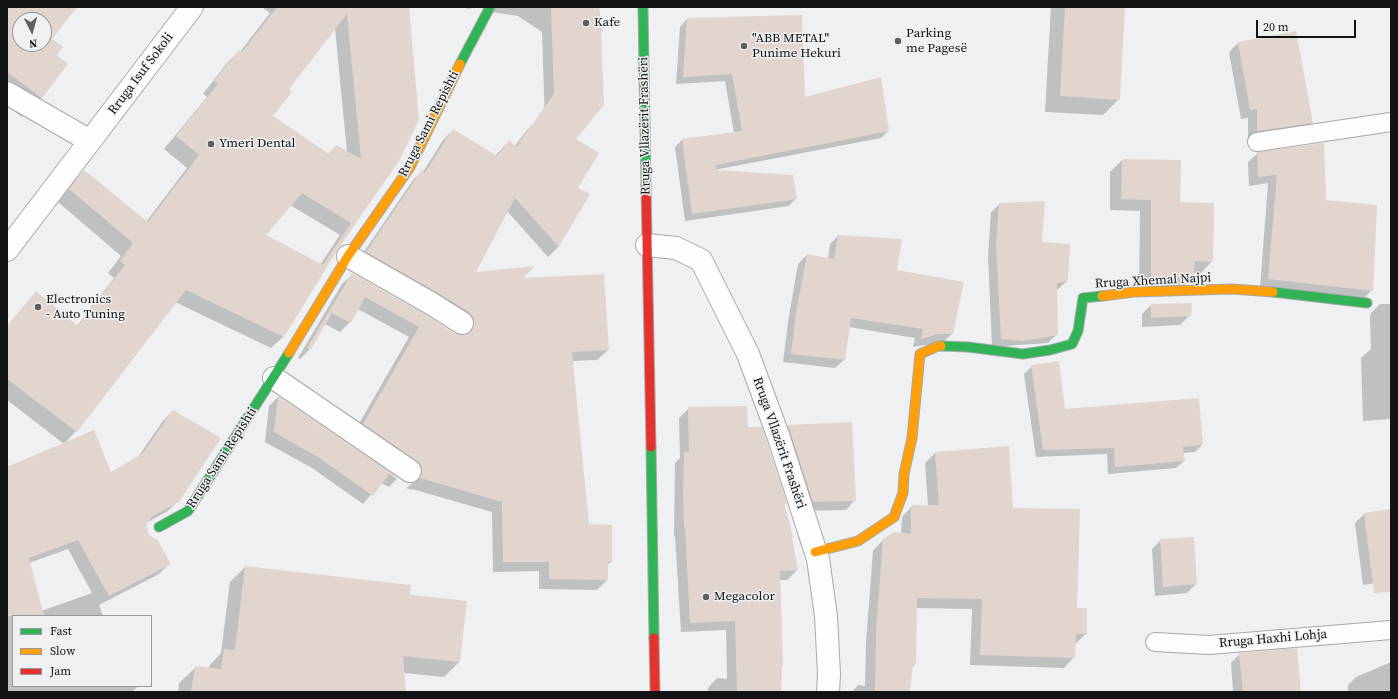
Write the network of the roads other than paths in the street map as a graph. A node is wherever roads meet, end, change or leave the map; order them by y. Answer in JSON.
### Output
{"nodes":[{"id":1,"x":192,"y":7,"type":"edge"},
{"id":2,"x":490,"y":7,"type":"edge"},
{"id":3,"x":643,"y":7,"type":"edge"},
{"id":4,"x":7,"y":93,"type":"edge"},
{"id":5,"x":1391,"y":122,"type":"edge"},
{"id":6,"x":90,"y":141,"type":"junction"},
{"id":7,"x":1257,"y":142,"type":"dead end"},
{"id":8,"x":647,"y":245,"type":"junction"},
{"id":9,"x":7,"y":250,"type":"edge"},
{"id":10,"x":348,"y":256,"type":"junction"},
{"id":11,"x":1367,"y":303,"type":"dead end"},
{"id":12,"x":462,"y":323,"type":"dead end"},
{"id":13,"x":274,"y":378,"type":"junction"},
{"id":14,"x":410,"y":471,"type":"dead end"},
{"id":15,"x":159,"y":527,"type":"dead end"},
{"id":16,"x":815,"y":552,"type":"junction"},
{"id":17,"x":1391,"y":630,"type":"edge"},
{"id":18,"x":1156,"y":642,"type":"dead end"},
{"id":19,"x":656,"y":692,"type":"edge"},
{"id":20,"x":828,"y":692,"type":"edge"}],
"edges":[{"from":1,"to":6,"type":"street","name":"Rruga Isuf Sokoli"},
{"from":2,"to":10,"type":"street","name":"Rruga Sami Repishti"},
{"from":3,"to":8,"type":"street","name":"Rruga Vllazërit Frashëri"},
{"from":4,"to":6,"type":"street"},
{"from":5,"to":7,"type":"lane"},
{"from":6,"to":9,"type":"street","name":"Rruga Isuf Sokoli"},
{"from":8,"to":16,"type":"street","name":"Rruga Vllazërit Frashëri"},
{"from":8,"to":19,"type":"street","name":"Rruga Vllazërit Frashëri"},
{"from":10,"to":12,"type":"street"},
{"from":10,"to":13,"type":"street","name":"Rruga Sami Repishti"},
{"from":11,"to":16,"type":"street","name":"Rruga Xhemal Najpi"},
{"from":13,"to":14,"type":"street"},
{"from":13,"to":15,"type":"street","name":"Rruga Sami Repishti"},
{"from":16,"to":20,"type":"street","name":"Rruga Vllazërit Frashëri"},
{"from":17,"to":18,"type":"lane","name":"Rruga Haxhi Lohja"}]}
